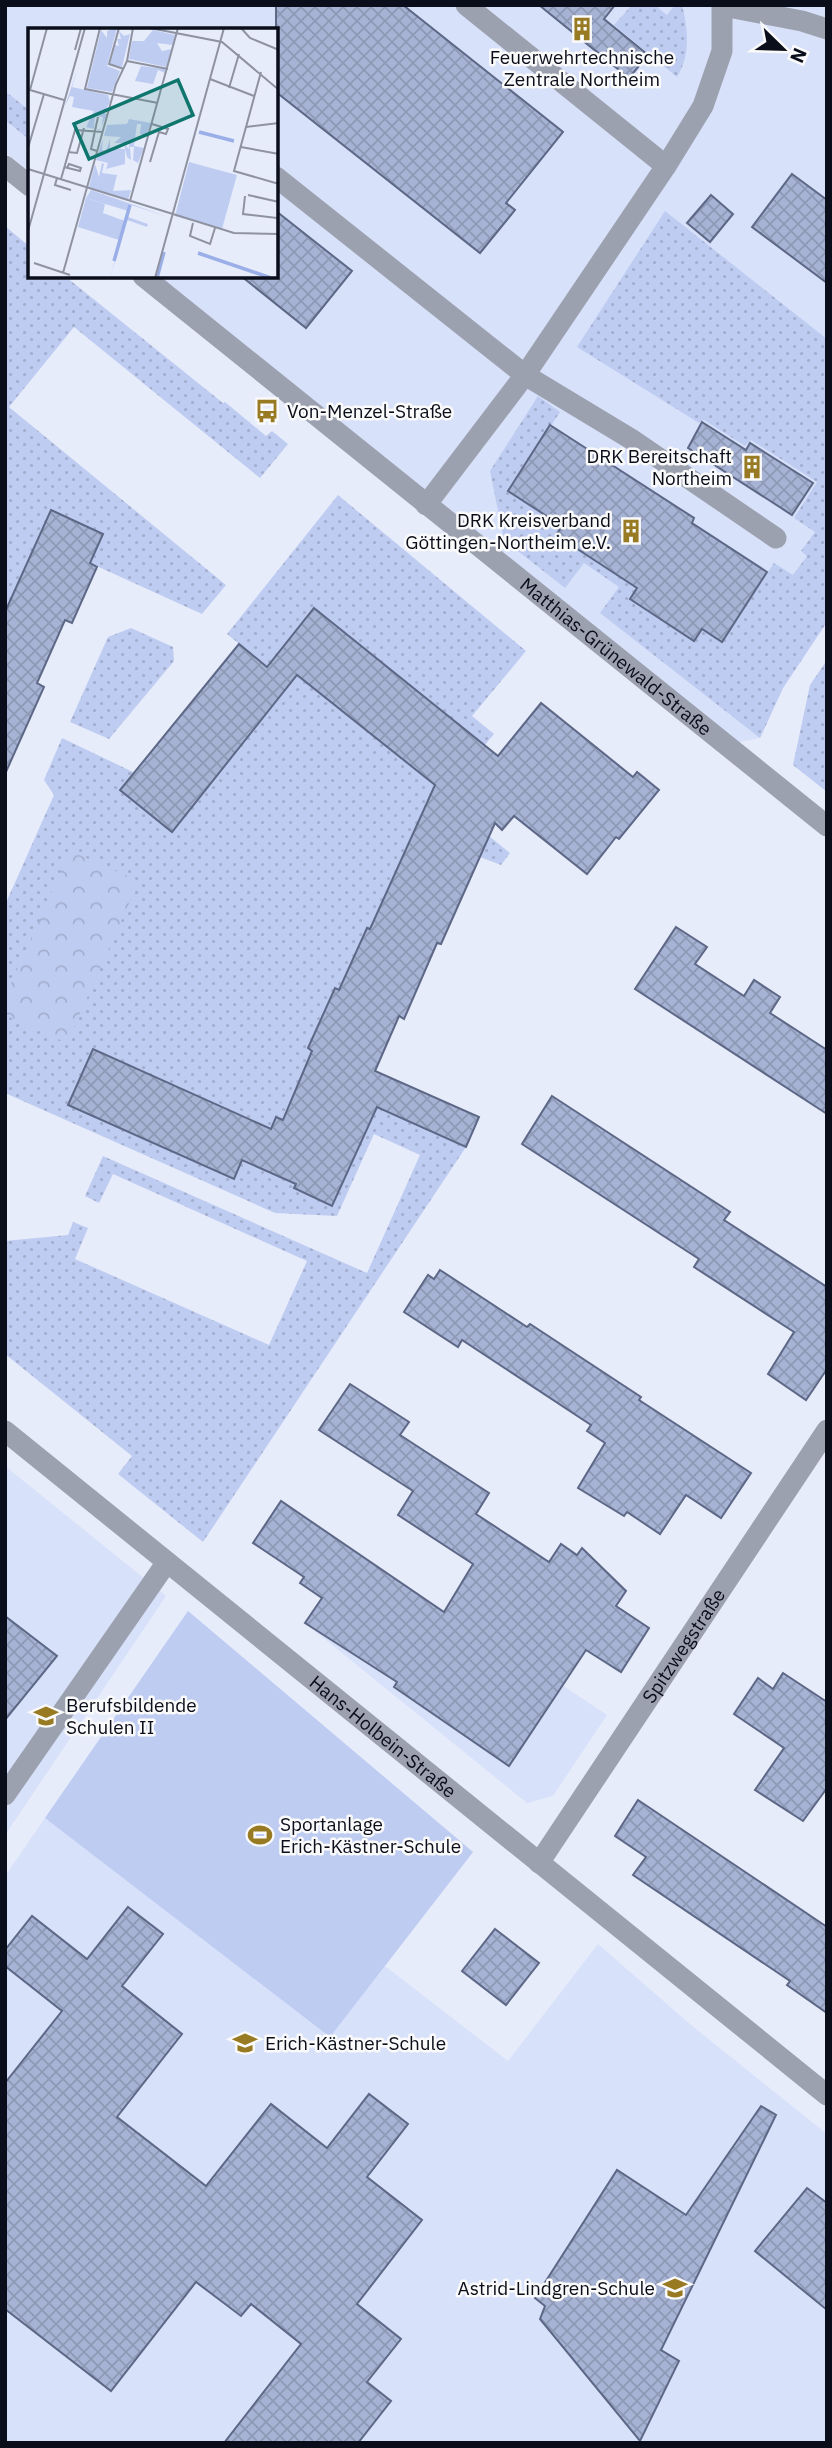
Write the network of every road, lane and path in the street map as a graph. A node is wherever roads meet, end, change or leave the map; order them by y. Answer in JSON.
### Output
{"nodes":[{"id":1,"x":466,"y":5,"type":"edge"},
{"id":2,"x":723,"y":6,"type":"edge"},
{"id":3,"x":827,"y":29,"type":"edge"},
{"id":4,"x":5,"y":166,"type":"edge"},
{"id":5,"x":666,"y":166,"type":"junction"},
{"id":6,"x":278,"y":179,"type":"edge"},
{"id":7,"x":28,"y":184,"type":"edge"},
{"id":8,"x":144,"y":278,"type":"edge"},
{"id":9,"x":525,"y":375,"type":"junction"},
{"id":10,"x":426,"y":505,"type":"junction"},
{"id":11,"x":776,"y":538,"type":"dead end"},
{"id":12,"x":827,"y":826,"type":"edge"},
{"id":13,"x":827,"y":1430,"type":"edge"},
{"id":14,"x":5,"y":1431,"type":"edge"},
{"id":15,"x":167,"y":1562,"type":"junction"},
{"id":16,"x":5,"y":1795,"type":"edge"},
{"id":17,"x":539,"y":1863,"type":"junction"},
{"id":18,"x":827,"y":2095,"type":"edge"}],
"edges":[{"from":1,"to":5,"type":"street"},
{"from":2,"to":3,"type":"street"},
{"from":2,"to":5,"type":"street"},
{"from":4,"to":7,"type":"street"},
{"from":5,"to":9,"type":"street"},
{"from":6,"to":9,"type":"street"},
{"from":8,"to":10,"type":"street","name":"Matthias-Grünewald-Straße"},
{"from":9,"to":10,"type":"street"},
{"from":9,"to":11,"type":"street"},
{"from":10,"to":12,"type":"street","name":"Matthias-Grünewald-Straße"},
{"from":13,"to":17,"type":"street","name":"Spitzwegstraße"},
{"from":14,"to":15,"type":"street","name":"Hans-Holbein-Straße"},
{"from":15,"to":16,"type":"street"},
{"from":15,"to":17,"type":"street","name":"Hans-Holbein-Straße"},
{"from":17,"to":18,"type":"street","name":"Hans-Holbein-Straße"}]}
